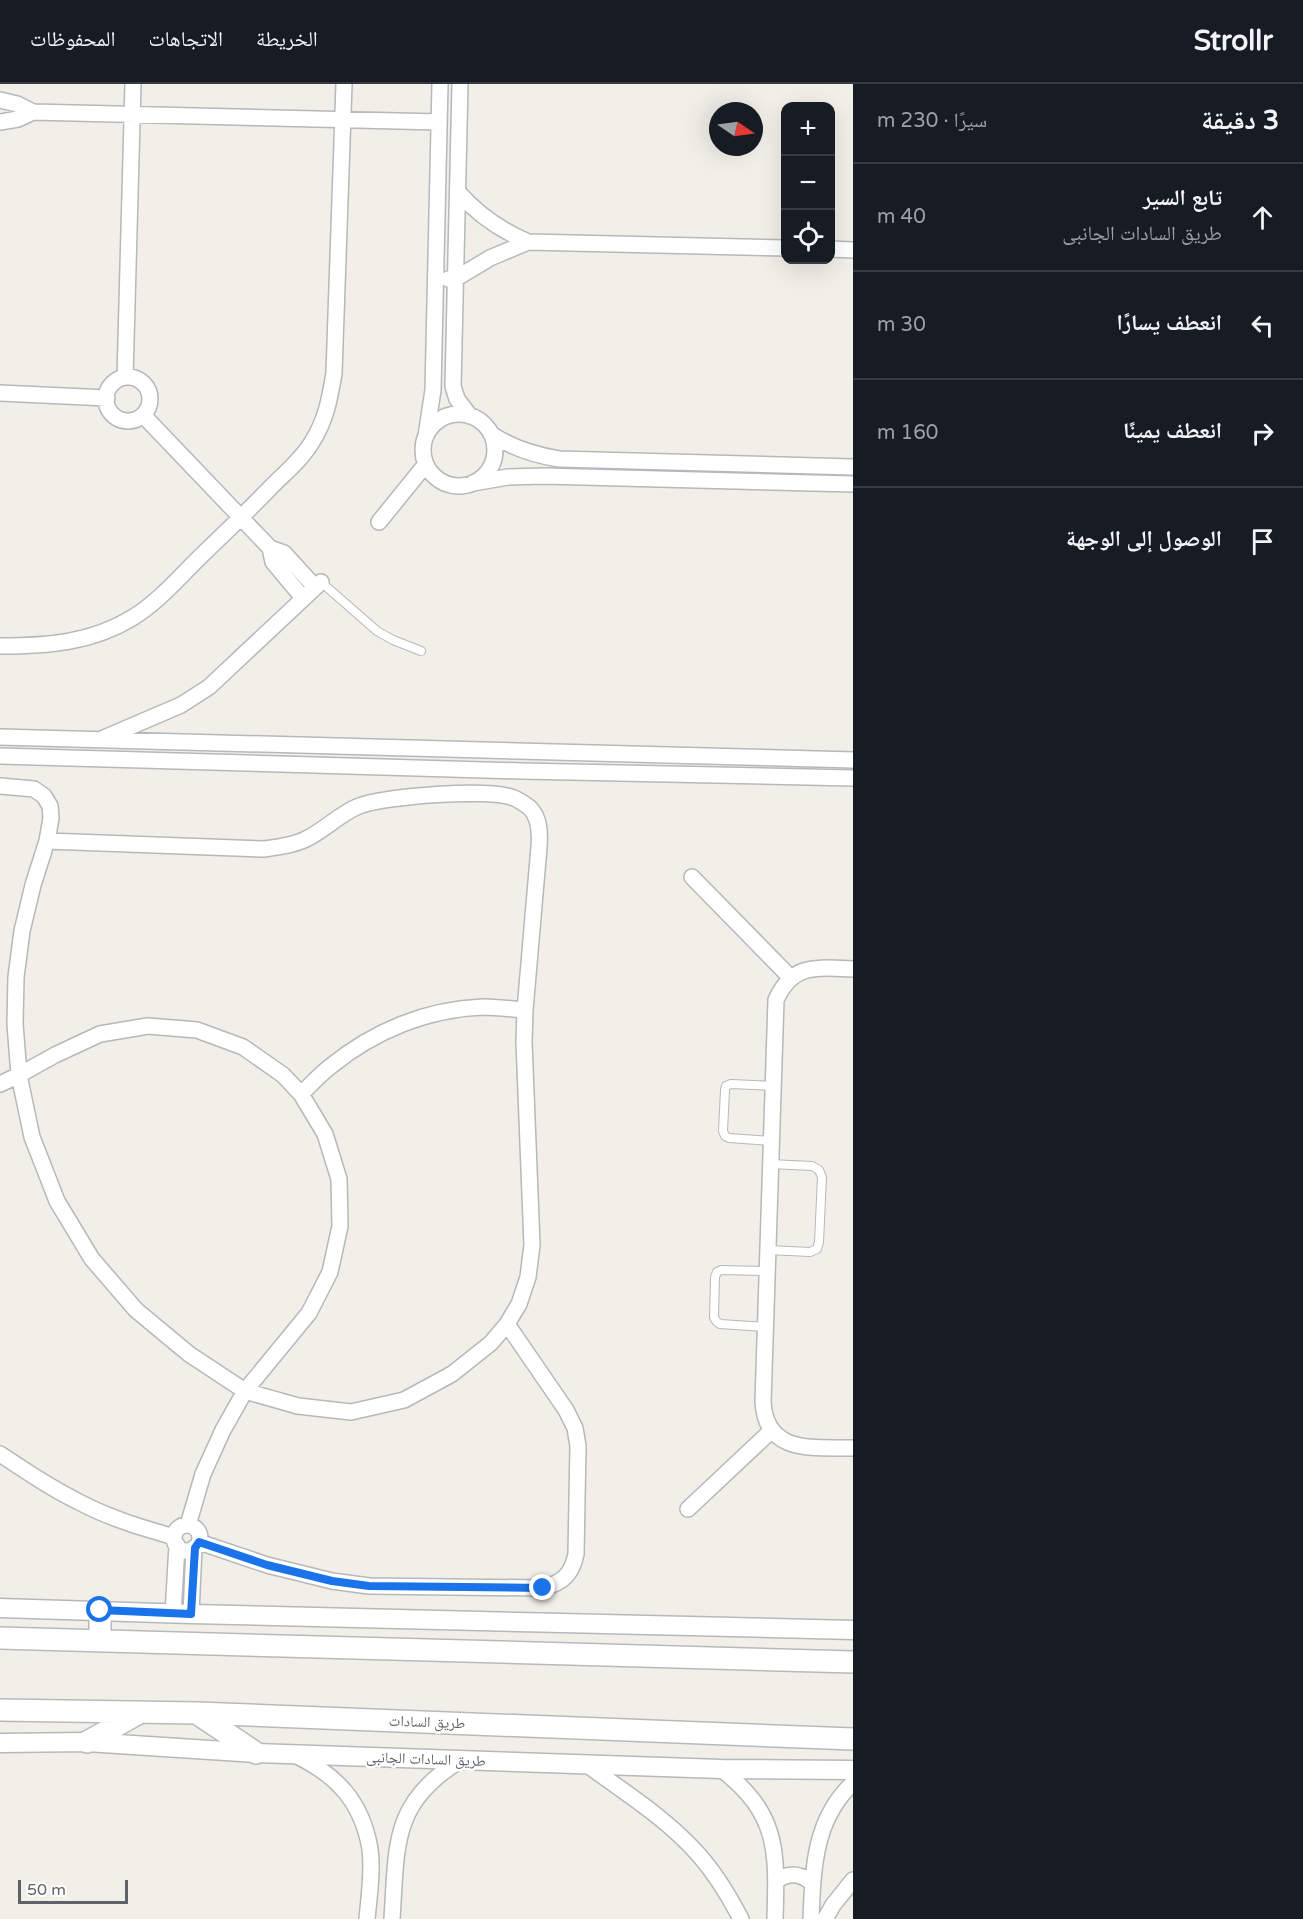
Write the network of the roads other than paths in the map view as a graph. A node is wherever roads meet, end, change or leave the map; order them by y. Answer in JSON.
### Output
{"nodes":[{"id":1,"x":133,"y":84,"type":"edge"},
{"id":2,"x":344,"y":84,"type":"edge"},
{"id":3,"x":440,"y":84,"type":"edge"},
{"id":4,"x":460,"y":84,"type":"edge"},
{"id":5,"x":0,"y":100,"type":"edge"},
{"id":6,"x":33,"y":112,"type":"junction"},
{"id":7,"x":132,"y":114,"type":"junction"},
{"id":8,"x":343,"y":119,"type":"junction"},
{"id":9,"x":0,"y":122,"type":"edge"},
{"id":10,"x":439,"y":122,"type":"junction"},
{"id":11,"x":458,"y":192,"type":"junction"},
{"id":12,"x":528,"y":242,"type":"junction"},
{"id":13,"x":781,"y":248,"type":"edge"},
{"id":14,"x":835,"y":249,"type":"edge"},
{"id":15,"x":853,"y":250,"type":"edge"},
{"id":16,"x":455,"y":279,"type":"junction"},
{"id":17,"x":436,"y":280,"type":"junction"},
{"id":18,"x":125,"y":377,"type":"junction"},
{"id":19,"x":0,"y":393,"type":"edge"},
{"id":20,"x":107,"y":398,"type":"junction"},
{"id":21,"x":143,"y":415,"type":"junction"},
{"id":22,"x":470,"y":416,"type":"junction"},
{"id":23,"x":491,"y":434,"type":"junction"},
{"id":24,"x":426,"y":436,"type":"junction"},
{"id":25,"x":745,"y":464,"type":"junction"},
{"id":26,"x":426,"y":465,"type":"junction"},
{"id":27,"x":853,"y":466,"type":"edge"},
{"id":28,"x":744,"y":482,"type":"junction"},
{"id":29,"x":473,"y":483,"type":"junction"},
{"id":30,"x":853,"y":484,"type":"edge"},
{"id":31,"x":241,"y":518,"type":"junction"},
{"id":32,"x":379,"y":522,"type":"dead end"},
{"id":33,"x":270,"y":548,"type":"junction"},
{"id":34,"x":318,"y":584,"type":"junction"},
{"id":35,"x":303,"y":598,"type":"junction"},
{"id":36,"x":0,"y":646,"type":"edge"},
{"id":37,"x":421,"y":651,"type":"dead end"},
{"id":38,"x":0,"y":737,"type":"edge"},
{"id":39,"x":98,"y":740,"type":"junction"},
{"id":40,"x":522,"y":752,"type":"junction"},
{"id":41,"x":0,"y":756,"type":"edge"},
{"id":42,"x":853,"y":760,"type":"edge"},
{"id":43,"x":522,"y":771,"type":"junction"},
{"id":44,"x":853,"y":778,"type":"edge"},
{"id":45,"x":0,"y":786,"type":"edge"},
{"id":46,"x":47,"y":841,"type":"junction"},
{"id":47,"x":692,"y":877,"type":"dead end"},
{"id":48,"x":853,"y":969,"type":"edge"},
{"id":49,"x":790,"y":977,"type":"junction"},
{"id":50,"x":525,"y":1010,"type":"junction"},
{"id":51,"x":20,"y":1075,"type":"junction"},
{"id":52,"x":0,"y":1084,"type":"edge"},
{"id":53,"x":773,"y":1086,"type":"junction"},
{"id":54,"x":301,"y":1094,"type":"junction"},
{"id":55,"x":771,"y":1141,"type":"junction"},
{"id":56,"x":771,"y":1164,"type":"junction"},
{"id":57,"x":768,"y":1250,"type":"junction"},
{"id":58,"x":767,"y":1271,"type":"junction"},
{"id":59,"x":507,"y":1324,"type":"junction"},
{"id":60,"x":765,"y":1327,"type":"junction"},
{"id":61,"x":245,"y":1391,"type":"junction"},
{"id":62,"x":771,"y":1431,"type":"junction"},
{"id":63,"x":853,"y":1448,"type":"edge"},
{"id":64,"x":0,"y":1454,"type":"edge"},
{"id":65,"x":688,"y":1509,"type":"dead end"},
{"id":66,"x":188,"y":1525,"type":"junction"},
{"id":67,"x":176,"y":1541,"type":"junction"},
{"id":68,"x":197,"y":1545,"type":"junction"},
{"id":69,"x":0,"y":1608,"type":"edge"},
{"id":70,"x":100,"y":1610,"type":"junction"},
{"id":71,"x":182,"y":1614,"type":"junction"},
{"id":72,"x":853,"y":1630,"type":"edge"},
{"id":73,"x":0,"y":1638,"type":"edge"},
{"id":74,"x":100,"y":1640,"type":"junction"},
{"id":75,"x":853,"y":1662,"type":"edge"},
{"id":76,"x":0,"y":1710,"type":"edge"},
{"id":77,"x":140,"y":1713,"type":"junction"},
{"id":78,"x":198,"y":1713,"type":"junction"},
{"id":79,"x":853,"y":1739,"type":"edge"},
{"id":80,"x":87,"y":1742,"type":"junction"},
{"id":81,"x":0,"y":1743,"type":"edge"},
{"id":82,"x":256,"y":1754,"type":"junction"},
{"id":83,"x":295,"y":1755,"type":"junction"},
{"id":84,"x":461,"y":1760,"type":"junction"},
{"id":85,"x":586,"y":1764,"type":"junction"},
{"id":86,"x":721,"y":1769,"type":"junction"},
{"id":87,"x":853,"y":1770,"type":"edge"},
{"id":88,"x":853,"y":1783,"type":"edge"},
{"id":89,"x":853,"y":1880,"type":"edge"},
{"id":90,"x":776,"y":1881,"type":"junction"},
{"id":91,"x":812,"y":1883,"type":"junction"},
{"id":92,"x":367,"y":1919,"type":"edge"},
{"id":93,"x":392,"y":1919,"type":"edge"},
{"id":94,"x":741,"y":1919,"type":"edge"},
{"id":95,"x":775,"y":1919,"type":"edge"},
{"id":96,"x":811,"y":1919,"type":"edge"},
{"id":97,"x":825,"y":1919,"type":"edge"}],
"edges":[{"from":1,"to":7,"type":"street"},
{"from":2,"to":8,"type":"street"},
{"from":3,"to":10,"type":"street"},
{"from":4,"to":11,"type":"street"},
{"from":5,"to":6,"type":"street"},
{"from":6,"to":7,"type":"street"},
{"from":6,"to":9,"type":"street"},
{"from":7,"to":8,"type":"street"},
{"from":7,"to":18,"type":"street"},
{"from":8,"to":10,"type":"street"},
{"from":8,"to":31,"type":"street"},
{"from":10,"to":17,"type":"street"},
{"from":11,"to":12,"type":"street"},
{"from":11,"to":16,"type":"street"},
{"from":12,"to":13,"type":"street"},
{"from":12,"to":16,"type":"street"},
{"from":14,"to":15,"type":"street"},
{"from":16,"to":17,"type":"street"},
{"from":16,"to":22,"type":"street"},
{"from":17,"to":24,"type":"street"},
{"from":18,"to":20,"type":"street"},
{"from":18,"to":21,"type":"street"},
{"from":19,"to":20,"type":"street"},
{"from":20,"to":21,"type":"street"},
{"from":21,"to":31,"type":"street"},
{"from":22,"to":23,"type":"street"},
{"from":22,"to":24,"type":"street"},
{"from":23,"to":25,"type":"street"},
{"from":23,"to":29,"type":"street"},
{"from":24,"to":26,"type":"street"},
{"from":25,"to":27,"type":"street"},
{"from":25,"to":28,"type":"street"},
{"from":26,"to":29,"type":"street"},
{"from":26,"to":32,"type":"street"},
{"from":28,"to":29,"type":"street"},
{"from":28,"to":30,"type":"street"},
{"from":31,"to":33,"type":"street"},
{"from":31,"to":36,"type":"street"},
{"from":33,"to":34,"type":"street"},
{"from":33,"to":35,"type":"street"},
{"from":34,"to":35,"type":"street"},
{"from":34,"to":37,"type":"lane"},
{"from":35,"to":39,"type":"street"},
{"from":38,"to":39,"type":"street"},
{"from":39,"to":40,"type":"street"},
{"from":40,"to":42,"type":"street"},
{"from":40,"to":43,"type":"street"},
{"from":41,"to":43,"type":"street"},
{"from":43,"to":44,"type":"street"},
{"from":45,"to":46,"type":"street"},
{"from":46,"to":50,"type":"street"},
{"from":46,"to":51,"type":"street"},
{"from":47,"to":49,"type":"street"},
{"from":48,"to":49,"type":"street"},
{"from":49,"to":53,"type":"street"},
{"from":50,"to":54,"type":"street"},
{"from":50,"to":59,"type":"street"},
{"from":51,"to":52,"type":"street"},
{"from":51,"to":54,"type":"street"},
{"from":51,"to":61,"type":"street"},
{"from":53,"to":55,"type":"street"},
{"from":53,"to":55,"type":"lane"},
{"from":54,"to":61,"type":"street"},
{"from":55,"to":56,"type":"street"},
{"from":56,"to":57,"type":"street"},
{"from":56,"to":57,"type":"lane"},
{"from":57,"to":58,"type":"street"},
{"from":58,"to":60,"type":"street"},
{"from":58,"to":60,"type":"lane"},
{"from":59,"to":61,"type":"street"},
{"from":59,"to":68,"type":"street"},
{"from":60,"to":62,"type":"street"},
{"from":61,"to":66,"type":"street"},
{"from":62,"to":63,"type":"street"},
{"from":62,"to":65,"type":"street"},
{"from":64,"to":67,"type":"street"},
{"from":66,"to":67,"type":"street"},
{"from":66,"to":68,"type":"street"},
{"from":67,"to":68,"type":"street"},
{"from":67,"to":71,"type":"street"},
{"from":68,"to":71,"type":"street"},
{"from":69,"to":70,"type":"street"},
{"from":70,"to":71,"type":"street"},
{"from":70,"to":74,"type":"main road"},
{"from":71,"to":72,"type":"street"},
{"from":73,"to":74,"type":"main road"},
{"from":74,"to":75,"type":"main road"},
{"from":76,"to":77,"type":"main road","name":"طريق السادات"},
{"from":77,"to":78,"type":"main road","name":"طريق السادات"},
{"from":77,"to":80,"type":"main road"},
{"from":78,"to":79,"type":"main road","name":"طريق السادات"},
{"from":78,"to":82,"type":"main road"},
{"from":80,"to":81,"type":"street","name":"طريق السادات الجانبى"},
{"from":80,"to":82,"type":"street","name":"طريق السادات الجانبى"},
{"from":82,"to":83,"type":"street","name":"طريق السادات الجانبى"},
{"from":83,"to":84,"type":"street","name":"طريق السادات الجانبى"},
{"from":83,"to":92,"type":"street"},
{"from":84,"to":85,"type":"street","name":"طريق السادات الجانبى"},
{"from":84,"to":93,"type":"street"},
{"from":85,"to":86,"type":"street","name":"طريق السادات الجانبى"},
{"from":85,"to":94,"type":"street"},
{"from":86,"to":87,"type":"street","name":"طريق السادات الجانبى"},
{"from":86,"to":90,"type":"street"},
{"from":88,"to":91,"type":"street"},
{"from":89,"to":97,"type":"street"},
{"from":90,"to":91,"type":"street"},
{"from":90,"to":95,"type":"street"},
{"from":91,"to":96,"type":"street"}]}
